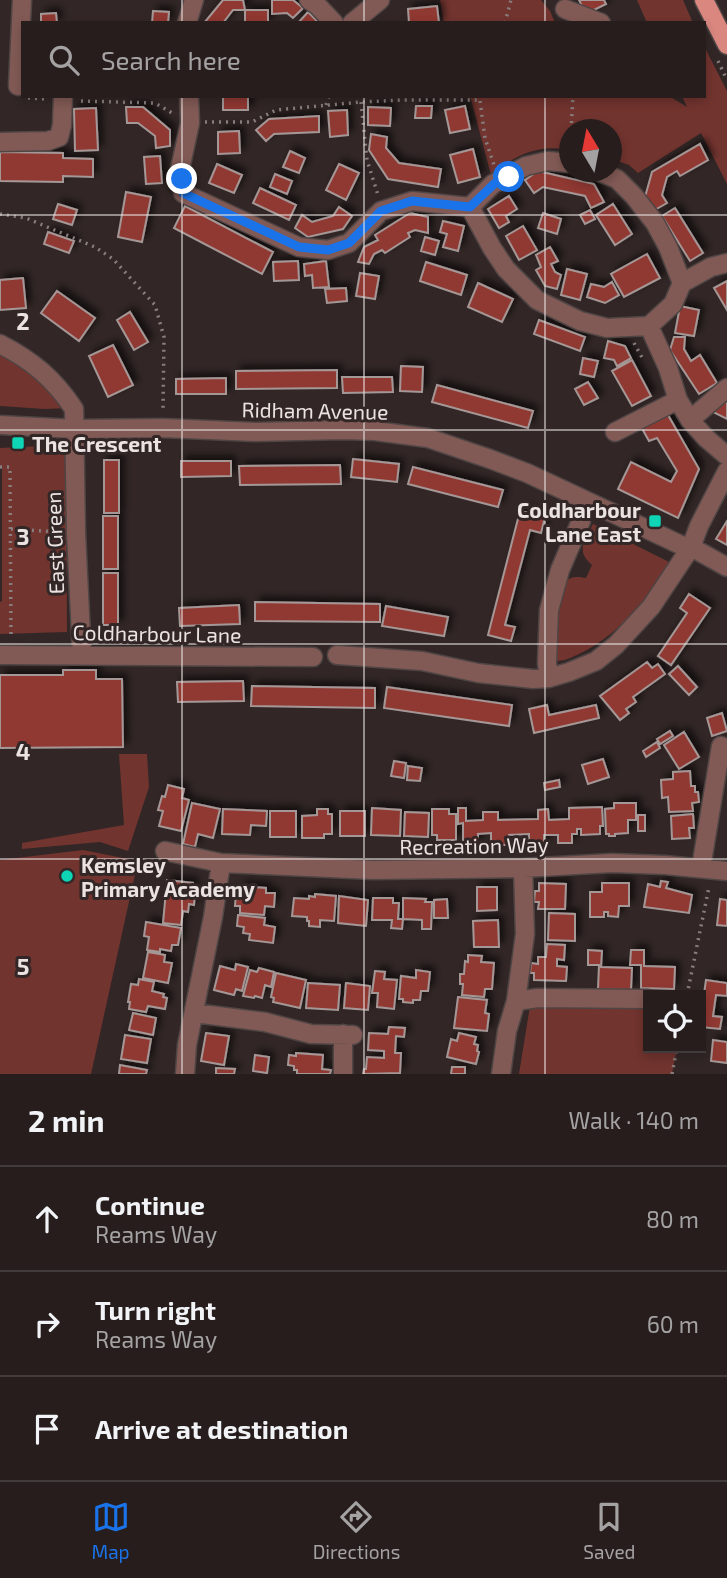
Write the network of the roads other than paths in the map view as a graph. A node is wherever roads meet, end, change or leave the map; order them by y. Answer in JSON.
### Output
{"nodes":[{"id":1,"x":22,"y":0,"type":"edge"},
{"id":2,"x":194,"y":0,"type":"edge"},
{"id":3,"x":309,"y":0,"type":"edge"},
{"id":4,"x":380,"y":0,"type":"edge"},
{"id":5,"x":704,"y":0,"type":"edge"},
{"id":6,"x":562,"y":11,"type":"edge"},
{"id":7,"x":188,"y":21,"type":"edge"},
{"id":8,"x":332,"y":21,"type":"edge"},
{"id":9,"x":354,"y":21,"type":"edge"},
{"id":10,"x":594,"y":21,"type":"edge"},
{"id":11,"x":727,"y":45,"type":"edge"},
{"id":12,"x":16,"y":89,"type":"edge"},
{"id":13,"x":64,"y":98,"type":"edge"},
{"id":14,"x":189,"y":98,"type":"edge"},
{"id":15,"x":0,"y":142,"type":"edge"},
{"id":16,"x":559,"y":162,"type":"edge"},
{"id":17,"x":620,"y":182,"type":"edge"},
{"id":18,"x":470,"y":207,"type":"junction"},
{"id":19,"x":727,"y":263,"type":"edge"},
{"id":20,"x":682,"y":284,"type":"junction"},
{"id":21,"x":649,"y":327,"type":"junction"},
{"id":22,"x":0,"y":344,"type":"edge"},
{"id":23,"x":727,"y":388,"type":"edge"},
{"id":24,"x":678,"y":400,"type":"junction"},
{"id":25,"x":690,"y":419,"type":"junction"},
{"id":26,"x":0,"y":425,"type":"edge"},
{"id":27,"x":75,"y":429,"type":"junction"},
{"id":28,"x":615,"y":432,"type":"dead end"},
{"id":29,"x":727,"y":456,"type":"edge"},
{"id":30,"x":727,"y":471,"type":"edge"},
{"id":31,"x":581,"y":521,"type":"dead end"},
{"id":32,"x":691,"y":547,"type":"junction"},
{"id":33,"x":727,"y":568,"type":"edge"},
{"id":34,"x":0,"y":655,"type":"edge"},
{"id":35,"x":82,"y":655,"type":"junction"},
{"id":36,"x":337,"y":655,"type":"dead end"},
{"id":37,"x":313,"y":657,"type":"dead end"},
{"id":38,"x":549,"y":678,"type":"junction"},
{"id":39,"x":720,"y":746,"type":"dead end"},
{"id":40,"x":165,"y":851,"type":"dead end"},
{"id":41,"x":222,"y":863,"type":"junction"},
{"id":42,"x":523,"y":867,"type":"junction"},
{"id":43,"x":713,"y":870,"type":"edge"},
{"id":44,"x":643,"y":999,"type":"edge"},
{"id":45,"x":516,"y":1001,"type":"junction"},
{"id":46,"x":194,"y":1013,"type":"junction"},
{"id":47,"x":185,"y":1074,"type":"edge"},
{"id":48,"x":343,"y":1074,"type":"edge"},
{"id":49,"x":501,"y":1074,"type":"edge"}],
"edges":[{"from":1,"to":12,"type":"street"},
{"from":2,"to":7,"type":"street"},
{"from":3,"to":8,"type":"street"},
{"from":4,"to":9,"type":"street"},
{"from":5,"to":11,"type":"main road"},
{"from":6,"to":10,"type":"street"},
{"from":13,"to":15,"type":"street"},
{"from":14,"to":18,"type":"street"},
{"from":16,"to":18,"type":"street"},
{"from":17,"to":20,"type":"street"},
{"from":18,"to":21,"type":"street"},
{"from":19,"to":20,"type":"street"},
{"from":20,"to":21,"type":"street"},
{"from":21,"to":24,"type":"street"},
{"from":22,"to":27,"type":"street"},
{"from":23,"to":25,"type":"street"},
{"from":24,"to":25,"type":"street"},
{"from":24,"to":28,"type":"street"},
{"from":25,"to":29,"type":"street"},
{"from":26,"to":27,"type":"street","name":"Ridham Avenue"},
{"from":27,"to":32,"type":"street","name":"Ridham Avenue"},
{"from":27,"to":35,"type":"street","name":"East Green"},
{"from":30,"to":32,"type":"street"},
{"from":31,"to":38,"type":"street"},
{"from":32,"to":33,"type":"street","name":"Ridham Avenue"},
{"from":32,"to":38,"type":"street"},
{"from":34,"to":35,"type":"street","name":"Coldharbour Lane"},
{"from":35,"to":37,"type":"street","name":"Coldharbour Lane"},
{"from":36,"to":38,"type":"street"},
{"from":39,"to":43,"type":"street"},
{"from":40,"to":41,"type":"street","name":"Recreation Way"},
{"from":41,"to":42,"type":"street","name":"Recreation Way"},
{"from":41,"to":46,"type":"street"},
{"from":42,"to":43,"type":"street","name":"Recreation Way"},
{"from":42,"to":45,"type":"street"},
{"from":44,"to":45,"type":"street"},
{"from":45,"to":49,"type":"street"},
{"from":46,"to":47,"type":"street"},
{"from":46,"to":48,"type":"street"}]}
